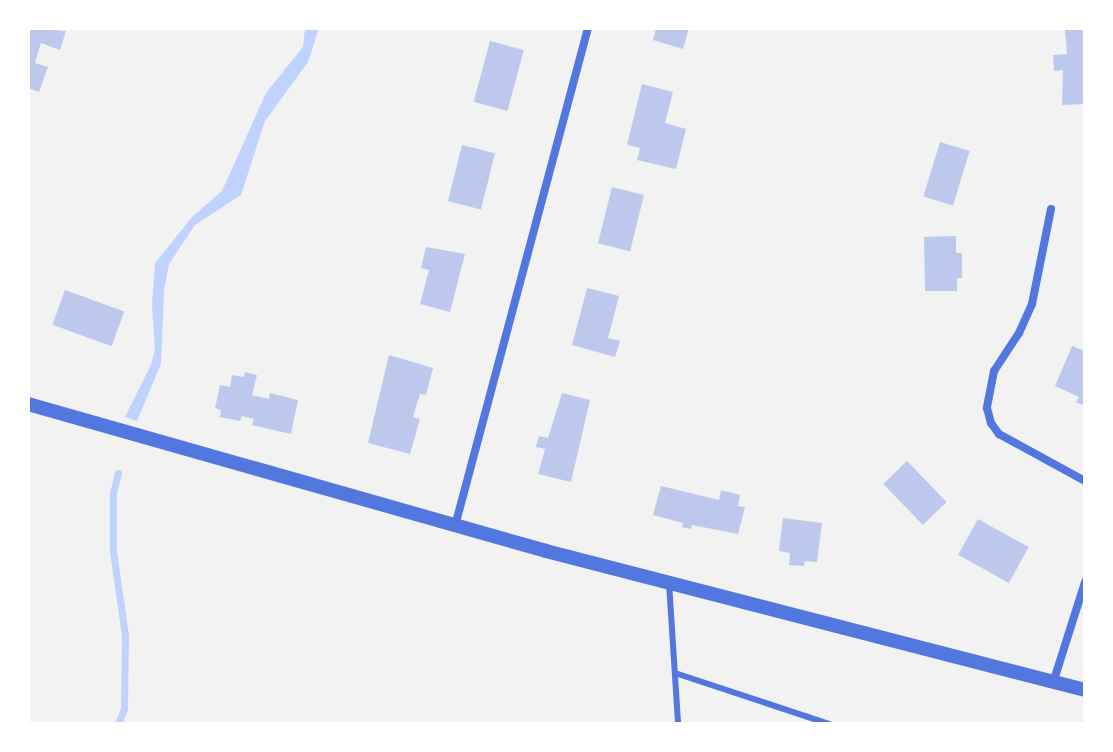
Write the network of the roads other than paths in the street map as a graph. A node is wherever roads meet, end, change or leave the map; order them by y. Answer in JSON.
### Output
{"nodes":[{"id":1,"x":588,"y":28,"type":"edge"},
{"id":2,"x":1051,"y":209,"type":"dead end"},
{"id":3,"x":29,"y":407,"type":"edge"},
{"id":4,"x":1085,"y":481,"type":"edge"},
{"id":5,"x":455,"y":526,"type":"junction"},
{"id":6,"x":1085,"y":582,"type":"edge"},
{"id":7,"x":669,"y":583,"type":"junction"},
{"id":8,"x":675,"y":673,"type":"junction"},
{"id":9,"x":1053,"y":683,"type":"junction"},
{"id":10,"x":1085,"y":690,"type":"edge"},
{"id":11,"x":678,"y":724,"type":"edge"},
{"id":12,"x":829,"y":724,"type":"edge"}],
"edges":[{"from":1,"to":5,"type":"street"},
{"from":2,"to":4,"type":"street"},
{"from":3,"to":5,"type":"street"},
{"from":5,"to":7,"type":"street"},
{"from":6,"to":9,"type":"street"},
{"from":7,"to":8,"type":"lane"},
{"from":7,"to":9,"type":"street"},
{"from":8,"to":11,"type":"lane"},
{"from":8,"to":12,"type":"lane"},
{"from":9,"to":10,"type":"street"}]}
